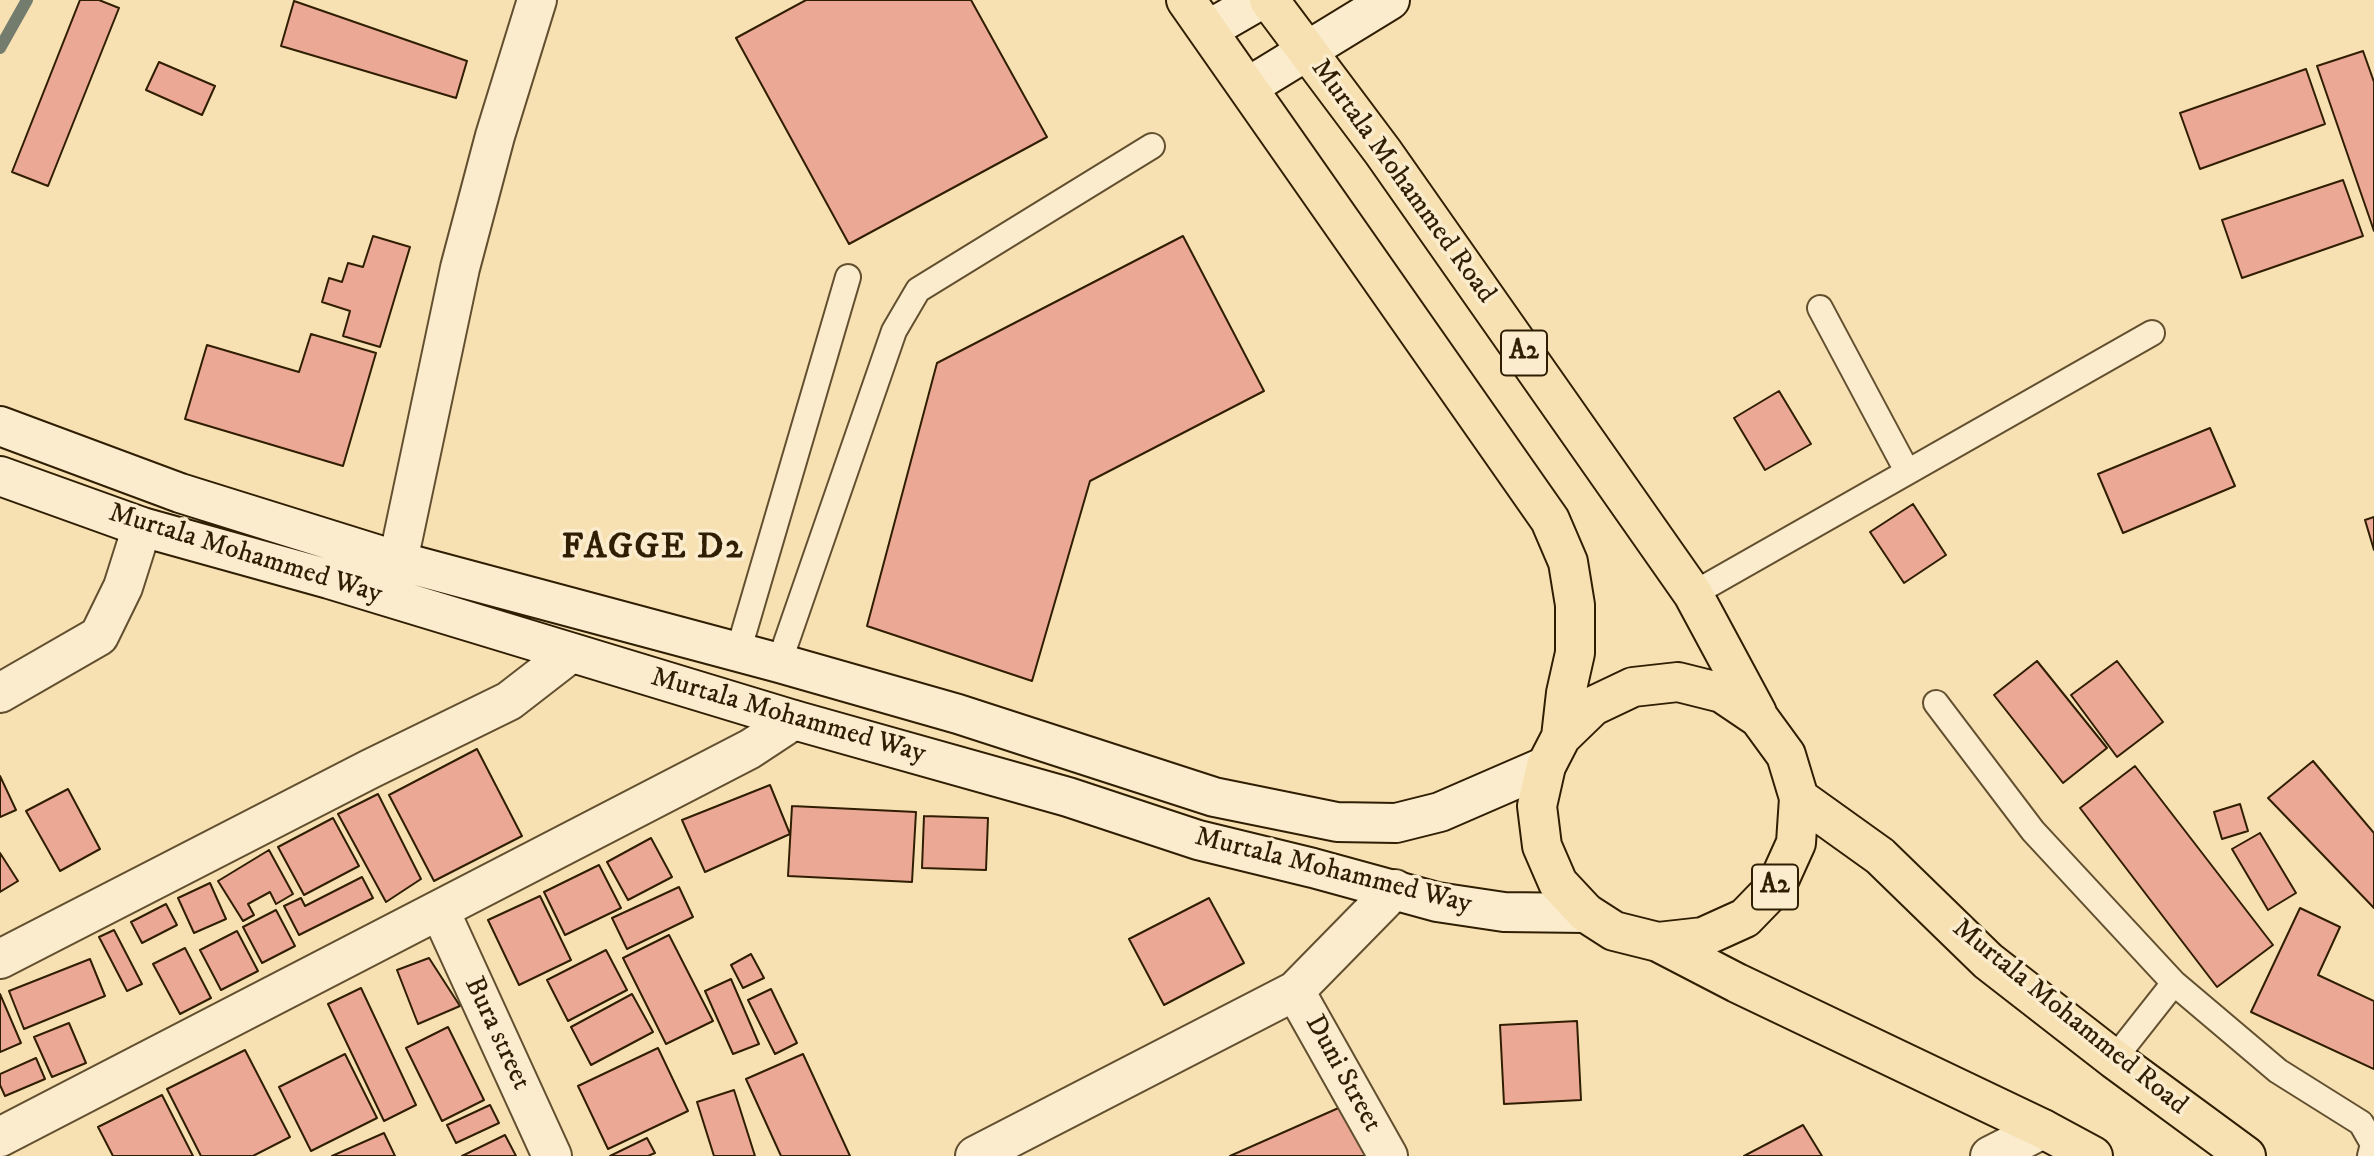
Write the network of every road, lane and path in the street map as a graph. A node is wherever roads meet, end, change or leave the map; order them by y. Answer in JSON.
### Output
{"nodes":[{"id":1,"x":537,"y":0,"type":"edge"},
{"id":2,"x":1260,"y":0,"type":"edge"},
{"id":3,"x":1269,"y":0,"type":"edge"},
{"id":4,"x":1390,"y":0,"type":"edge"},
{"id":5,"x":1197,"y":15,"type":"edge"},
{"id":6,"x":1307,"y":51,"type":"junction"},
{"id":7,"x":1248,"y":87,"type":"junction"},
{"id":8,"x":1152,"y":146,"type":"dead end"},
{"id":9,"x":848,"y":277,"type":"dead end"},
{"id":10,"x":1820,"y":308,"type":"dead end"},
{"id":11,"x":2152,"y":333,"type":"dead end"},
{"id":12,"x":0,"y":426,"type":"edge"},
{"id":13,"x":1907,"y":471,"type":"junction"},
{"id":14,"x":0,"y":476,"type":"edge"},
{"id":15,"x":142,"y":527,"type":"junction"},
{"id":16,"x":398,"y":561,"type":"junction"},
{"id":17,"x":1693,"y":594,"type":"junction"},
{"id":18,"x":738,"y":652,"type":"junction"},
{"id":19,"x":572,"y":653,"type":"junction"},
{"id":20,"x":779,"y":663,"type":"junction"},
{"id":21,"x":0,"y":693,"type":"edge"},
{"id":22,"x":1936,"y":703,"type":"dead end"},
{"id":23,"x":1759,"y":718,"type":"junction"},
{"id":24,"x":794,"y":720,"type":"junction"},
{"id":25,"x":1553,"y":751,"type":"junction"},
{"id":26,"x":1798,"y":798,"type":"junction"},
{"id":27,"x":1395,"y":889,"type":"junction"},
{"id":28,"x":440,"y":911,"type":"junction"},
{"id":29,"x":1586,"y":913,"type":"junction"},
{"id":30,"x":1658,"y":942,"type":"junction"},
{"id":31,"x":0,"y":959,"type":"edge"},
{"id":32,"x":2175,"y":983,"type":"junction"},
{"id":33,"x":1296,"y":992,"type":"junction"},
{"id":34,"x":2114,"y":1059,"type":"junction"},
{"id":35,"x":2043,"y":1129,"type":"junction"},
{"id":36,"x":0,"y":1137,"type":"edge"},
{"id":37,"x":552,"y":1156,"type":"edge"},
{"id":38,"x":975,"y":1156,"type":"edge"},
{"id":39,"x":1388,"y":1156,"type":"edge"},
{"id":40,"x":1990,"y":1156,"type":"edge"},
{"id":41,"x":2093,"y":1156,"type":"edge"},
{"id":42,"x":2246,"y":1156,"type":"edge"},
{"id":43,"x":2370,"y":1156,"type":"edge"}],
"edges":[{"from":1,"to":16,"type":"main road"},
{"from":2,"to":5,"type":"main road"},
{"from":3,"to":6,"type":"highway","name":"Murtala Mohammed Road","number":"A2"},
{"from":4,"to":6,"type":"main road"},
{"from":5,"to":7,"type":"highway","number":"A2"},
{"from":6,"to":7,"type":"main road"},
{"from":6,"to":17,"type":"highway","name":"Murtala Mohammed Road","number":"A2"},
{"from":7,"to":25,"type":"highway","number":"A2"},
{"from":8,"to":20,"type":"lane"},
{"from":9,"to":18,"type":"lane"},
{"from":10,"to":13,"type":"lane"},
{"from":11,"to":13,"type":"lane"},
{"from":12,"to":16,"type":"main road","name":"Murtala Mohammed Way"},
{"from":13,"to":17,"type":"lane"},
{"from":14,"to":15,"type":"main road","name":"Murtala Mohammed Way"},
{"from":15,"to":19,"type":"main road","name":"Murtala Mohammed Way"},
{"from":15,"to":21,"type":"main road"},
{"from":16,"to":18,"type":"main road","name":"Murtala Mohammed Way"},
{"from":17,"to":23,"type":"highway","name":"Murtala Mohammed Road","number":"A2"},
{"from":18,"to":20,"type":"main road","name":"Murtala Mohammed Way"},
{"from":19,"to":24,"type":"main road","name":"Murtala Mohammed Way"},
{"from":19,"to":31,"type":"main road"},
{"from":20,"to":25,"type":"main road","name":"Murtala Mohammed Way"},
{"from":22,"to":32,"type":"lane"},
{"from":23,"to":25,"type":"highway","number":"A2"},
{"from":23,"to":26,"type":"highway","number":"A2"},
{"from":24,"to":27,"type":"main road","name":"Murtala Mohammed Way"},
{"from":24,"to":28,"type":"main road"},
{"from":25,"to":29,"type":"highway","number":"A2"},
{"from":26,"to":30,"type":"highway","number":"A2"},
{"from":26,"to":34,"type":"highway","name":"Murtala Mohammed Road"},
{"from":27,"to":29,"type":"main road","name":"Murtala Mohammed Way"},
{"from":27,"to":33,"type":"main road"},
{"from":28,"to":36,"type":"main road"},
{"from":28,"to":37,"type":"main road","name":"Bura street"},
{"from":29,"to":30,"type":"highway","number":"A2"},
{"from":30,"to":35,"type":"highway","number":"A2"},
{"from":32,"to":34,"type":"lane"},
{"from":32,"to":43,"type":"lane"},
{"from":33,"to":38,"type":"main road"},
{"from":33,"to":39,"type":"main road","name":"Duni Street"},
{"from":34,"to":42,"type":"highway","name":"Murtala Mohammed Road"},
{"from":35,"to":40,"type":"main road"},
{"from":35,"to":41,"type":"highway","number":"A2"}]}
